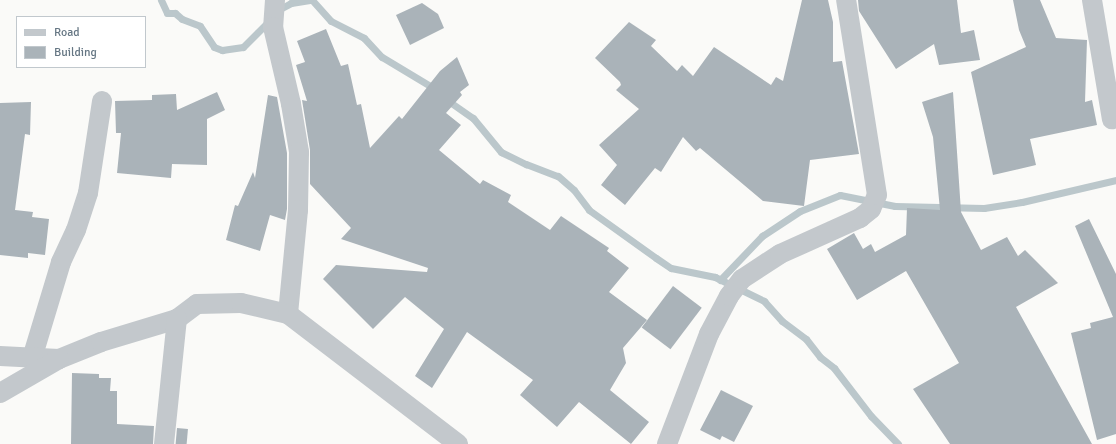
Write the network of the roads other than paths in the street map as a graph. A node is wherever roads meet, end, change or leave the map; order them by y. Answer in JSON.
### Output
{"nodes":[{"id":1,"x":846,"y":0,"type":"edge"},
{"id":2,"x":1092,"y":0,"type":"edge"},
{"id":3,"x":274,"y":3,"type":"edge"},
{"id":4,"x":102,"y":101,"type":"dead end"},
{"id":5,"x":1112,"y":119,"type":"dead end"},
{"id":6,"x":288,"y":314,"type":"junction"},
{"id":7,"x":177,"y":319,"type":"junction"},
{"id":8,"x":0,"y":356,"type":"edge"},
{"id":9,"x":32,"y":356,"type":"junction"},
{"id":10,"x":59,"y":359,"type":"junction"},
{"id":11,"x":0,"y":393,"type":"edge"},
{"id":12,"x":164,"y":444,"type":"edge"},
{"id":13,"x":458,"y":444,"type":"edge"},
{"id":14,"x":667,"y":444,"type":"edge"}],
"edges":[{"from":1,"to":14,"type":"street"},
{"from":2,"to":5,"type":"street"},
{"from":3,"to":6,"type":"street"},
{"from":4,"to":9,"type":"street"},
{"from":6,"to":7,"type":"street"},
{"from":6,"to":13,"type":"street"},
{"from":7,"to":10,"type":"street"},
{"from":7,"to":12,"type":"street"},
{"from":8,"to":9,"type":"street"},
{"from":9,"to":10,"type":"street"},
{"from":10,"to":11,"type":"street"}]}
